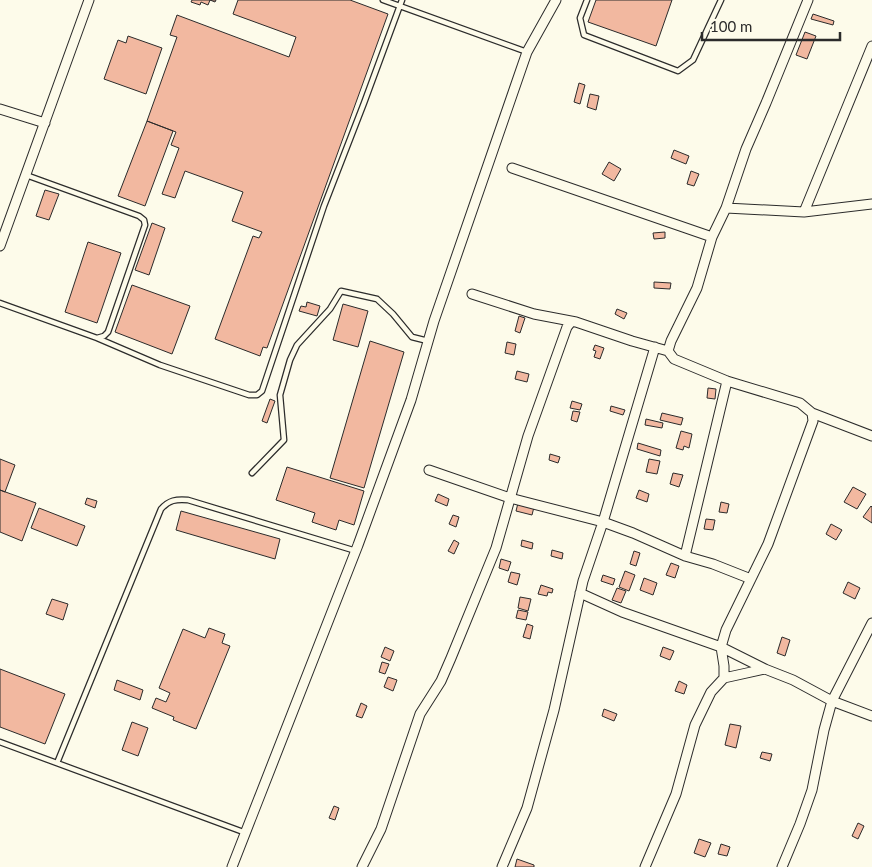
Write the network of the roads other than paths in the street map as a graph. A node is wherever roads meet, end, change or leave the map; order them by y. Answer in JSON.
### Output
{"nodes":[{"id":1,"x":89,"y":0,"type":"edge"},
{"id":2,"x":383,"y":0,"type":"edge"},
{"id":3,"x":402,"y":0,"type":"edge"},
{"id":4,"x":556,"y":0,"type":"edge"},
{"id":5,"x":587,"y":0,"type":"edge"},
{"id":6,"x":721,"y":0,"type":"edge"},
{"id":7,"x":808,"y":0,"type":"edge"},
{"id":8,"x":400,"y":6,"type":"junction"},
{"id":9,"x":872,"y":46,"type":"edge"},
{"id":10,"x":527,"y":52,"type":"junction"},
{"id":11,"x":0,"y":109,"type":"edge"},
{"id":12,"x":44,"y":123,"type":"junction"},
{"id":13,"x":512,"y":168,"type":"dead end"},
{"id":14,"x":26,"y":175,"type":"junction"},
{"id":15,"x":872,"y":204,"type":"edge"},
{"id":16,"x":726,"y":208,"type":"junction"},
{"id":17,"x":804,"y":212,"type":"junction"},
{"id":18,"x":712,"y":237,"type":"junction"},
{"id":19,"x":0,"y":246,"type":"edge"},
{"id":20,"x":472,"y":294,"type":"dead end"},
{"id":21,"x":0,"y":303,"type":"edge"},
{"id":22,"x":571,"y":322,"type":"junction"},
{"id":23,"x":97,"y":338,"type":"junction"},
{"id":24,"x":428,"y":341,"type":"junction"},
{"id":25,"x":655,"y":347,"type":"junction"},
{"id":26,"x":668,"y":351,"type":"junction"},
{"id":27,"x":727,"y":381,"type":"junction"},
{"id":28,"x":812,"y":413,"type":"junction"},
{"id":29,"x":872,"y":436,"type":"edge"},
{"id":30,"x":429,"y":470,"type":"dead end"},
{"id":31,"x":252,"y":473,"type":"dead end"},
{"id":32,"x":510,"y":498,"type":"junction"},
{"id":33,"x":603,"y":522,"type":"junction"},
{"id":34,"x":356,"y":551,"type":"junction"},
{"id":35,"x":685,"y":556,"type":"junction"},
{"id":36,"x":751,"y":579,"type":"junction"},
{"id":37,"x":580,"y":593,"type":"junction"},
{"id":38,"x":872,"y":623,"type":"edge"},
{"id":39,"x":721,"y":647,"type":"junction"},
{"id":40,"x":765,"y":669,"type":"junction"},
{"id":41,"x":724,"y":678,"type":"junction"},
{"id":42,"x":832,"y":701,"type":"junction"},
{"id":43,"x":872,"y":716,"type":"edge"},
{"id":44,"x":0,"y":742,"type":"edge"},
{"id":45,"x":57,"y":763,"type":"junction"},
{"id":46,"x":246,"y":833,"type":"junction"},
{"id":47,"x":232,"y":867,"type":"edge"},
{"id":48,"x":362,"y":867,"type":"edge"},
{"id":49,"x":502,"y":867,"type":"edge"},
{"id":50,"x":645,"y":867,"type":"edge"},
{"id":51,"x":782,"y":867,"type":"edge"}],
"edges":[{"from":1,"to":12,"type":"street"},
{"from":2,"to":8,"type":"lane"},
{"from":3,"to":8,"type":"lane"},
{"from":4,"to":10,"type":"street"},
{"from":5,"to":6,"type":"lane"},
{"from":7,"to":16,"type":"street"},
{"from":8,"to":10,"type":"lane"},
{"from":8,"to":23,"type":"lane"},
{"from":9,"to":17,"type":"street"},
{"from":10,"to":24,"type":"street"},
{"from":11,"to":12,"type":"street"},
{"from":12,"to":14,"type":"street"},
{"from":13,"to":18,"type":"street"},
{"from":14,"to":19,"type":"street"},
{"from":14,"to":23,"type":"lane"},
{"from":15,"to":17,"type":"street"},
{"from":16,"to":17,"type":"street"},
{"from":16,"to":18,"type":"street"},
{"from":18,"to":26,"type":"street"},
{"from":20,"to":22,"type":"street"},
{"from":21,"to":23,"type":"lane"},
{"from":22,"to":25,"type":"street"},
{"from":22,"to":32,"type":"street"},
{"from":24,"to":31,"type":"lane"},
{"from":24,"to":34,"type":"street"},
{"from":25,"to":26,"type":"street"},
{"from":25,"to":33,"type":"street"},
{"from":26,"to":27,"type":"street"},
{"from":27,"to":28,"type":"street"},
{"from":27,"to":35,"type":"street"},
{"from":28,"to":29,"type":"street"},
{"from":28,"to":36,"type":"street"},
{"from":30,"to":32,"type":"street"},
{"from":32,"to":33,"type":"street"},
{"from":32,"to":48,"type":"street"},
{"from":33,"to":35,"type":"street"},
{"from":33,"to":37,"type":"street"},
{"from":34,"to":45,"type":"lane"},
{"from":34,"to":46,"type":"street"},
{"from":35,"to":36,"type":"street"},
{"from":36,"to":39,"type":"street"},
{"from":37,"to":39,"type":"street"},
{"from":37,"to":49,"type":"street"},
{"from":38,"to":42,"type":"street"},
{"from":39,"to":40,"type":"street"},
{"from":39,"to":41,"type":"street"},
{"from":40,"to":41,"type":"street"},
{"from":40,"to":42,"type":"street"},
{"from":41,"to":50,"type":"street"},
{"from":42,"to":43,"type":"street"},
{"from":42,"to":51,"type":"street"},
{"from":44,"to":45,"type":"lane"},
{"from":45,"to":46,"type":"lane"},
{"from":46,"to":47,"type":"street"}]}
